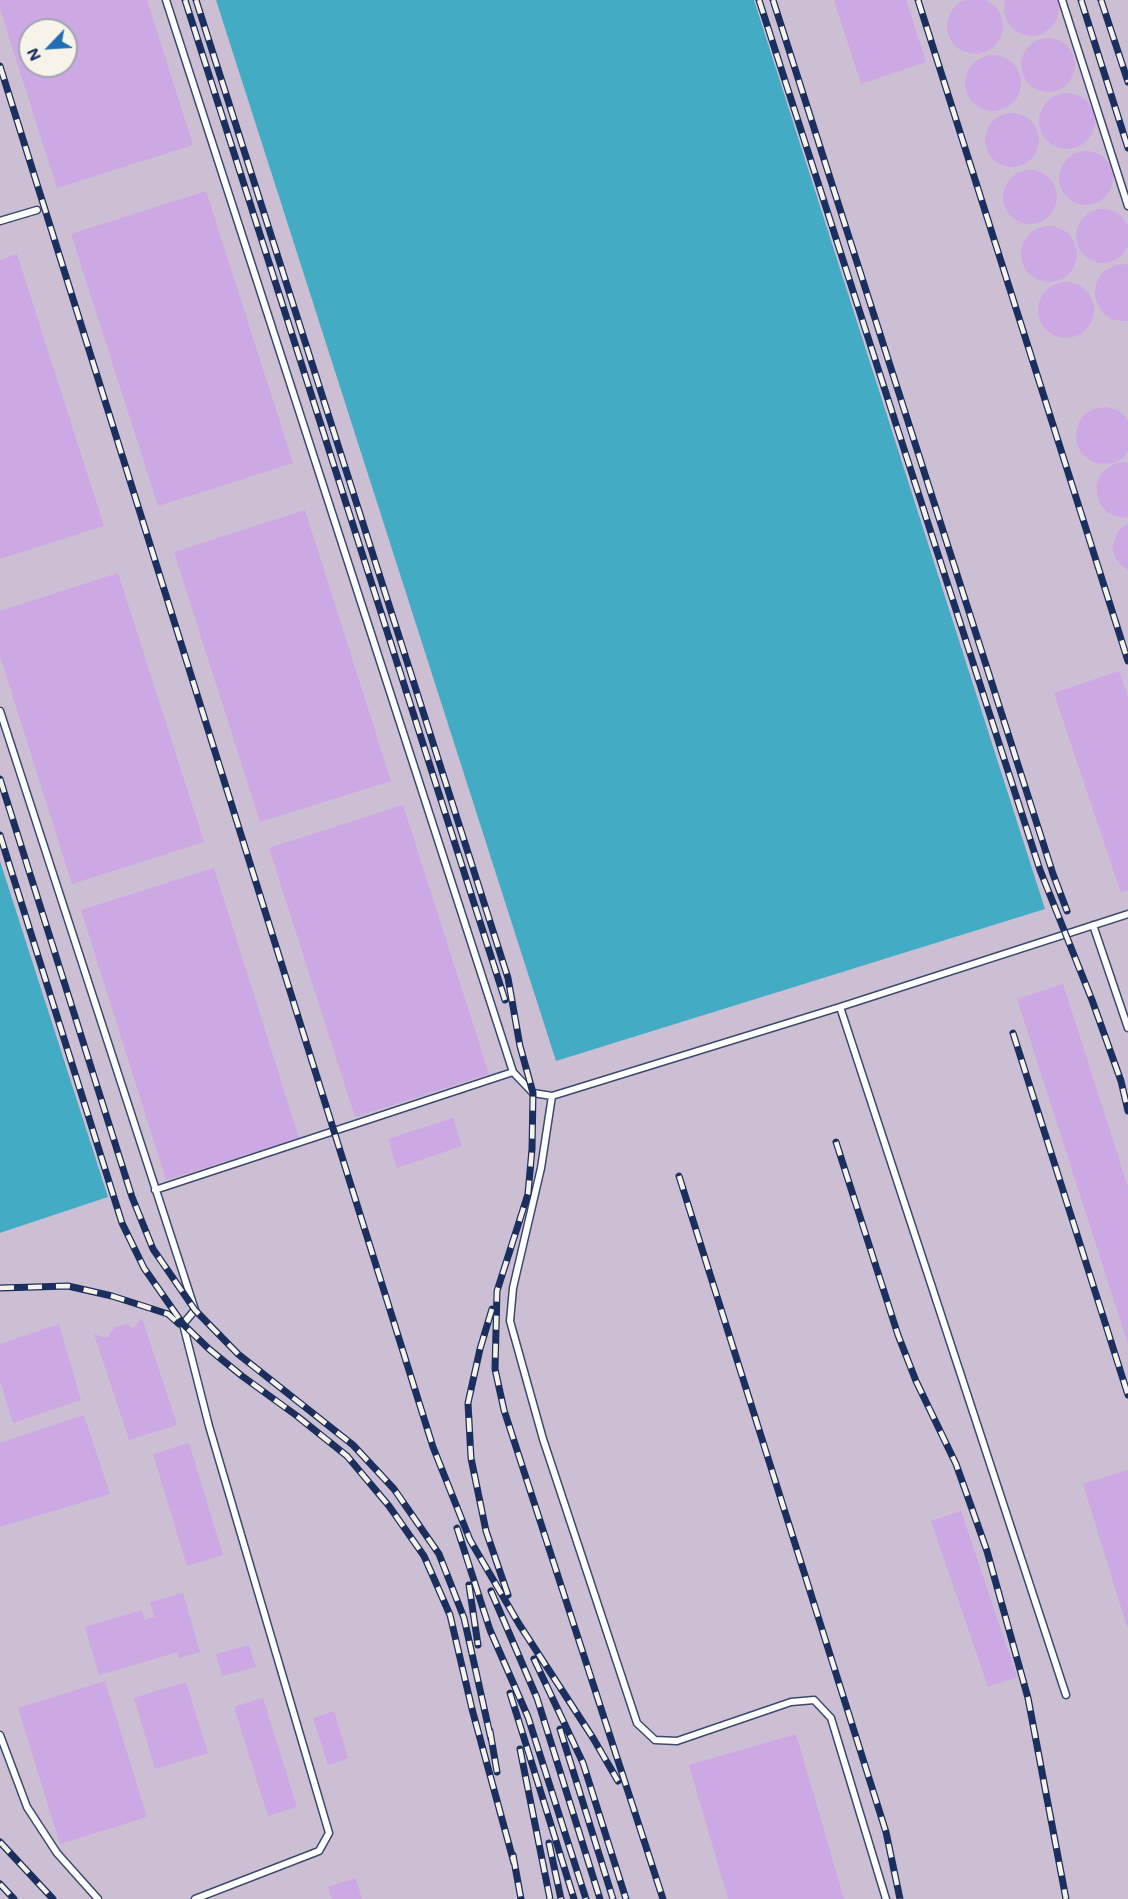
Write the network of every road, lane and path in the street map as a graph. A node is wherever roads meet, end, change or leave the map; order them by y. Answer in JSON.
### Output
{"nodes":[{"id":1,"x":166,"y":0,"type":"edge"},
{"id":2,"x":1062,"y":0,"type":"edge"},
{"id":3,"x":1128,"y":206,"type":"edge"},
{"id":4,"x":37,"y":210,"type":"dead end"},
{"id":5,"x":0,"y":221,"type":"edge"},
{"id":6,"x":0,"y":711,"type":"edge"},
{"id":7,"x":1128,"y":914,"type":"edge"},
{"id":8,"x":1093,"y":925,"type":"junction"},
{"id":9,"x":840,"y":1007,"type":"junction"},
{"id":10,"x":1128,"y":1028,"type":"edge"},
{"id":11,"x":513,"y":1072,"type":"junction"},
{"id":12,"x":552,"y":1096,"type":"junction"},
{"id":13,"x":155,"y":1190,"type":"junction"},
{"id":14,"x":1066,"y":1695,"type":"dead end"},
{"id":15,"x":0,"y":1734,"type":"edge"},
{"id":16,"x":98,"y":1899,"type":"edge"},
{"id":17,"x":195,"y":1899,"type":"edge"},
{"id":18,"x":886,"y":1899,"type":"edge"}],
"edges":[{"from":1,"to":11,"type":"lane"},
{"from":2,"to":3,"type":"lane"},
{"from":4,"to":5,"type":"lane"},
{"from":6,"to":13,"type":"lane"},
{"from":7,"to":8,"type":"lane"},
{"from":8,"to":9,"type":"lane"},
{"from":8,"to":10,"type":"lane"},
{"from":9,"to":12,"type":"lane"},
{"from":9,"to":14,"type":"lane"},
{"from":11,"to":12,"type":"lane"},
{"from":11,"to":13,"type":"lane"},
{"from":12,"to":18,"type":"lane"},
{"from":13,"to":17,"type":"lane"},
{"from":15,"to":16,"type":"lane"}]}
